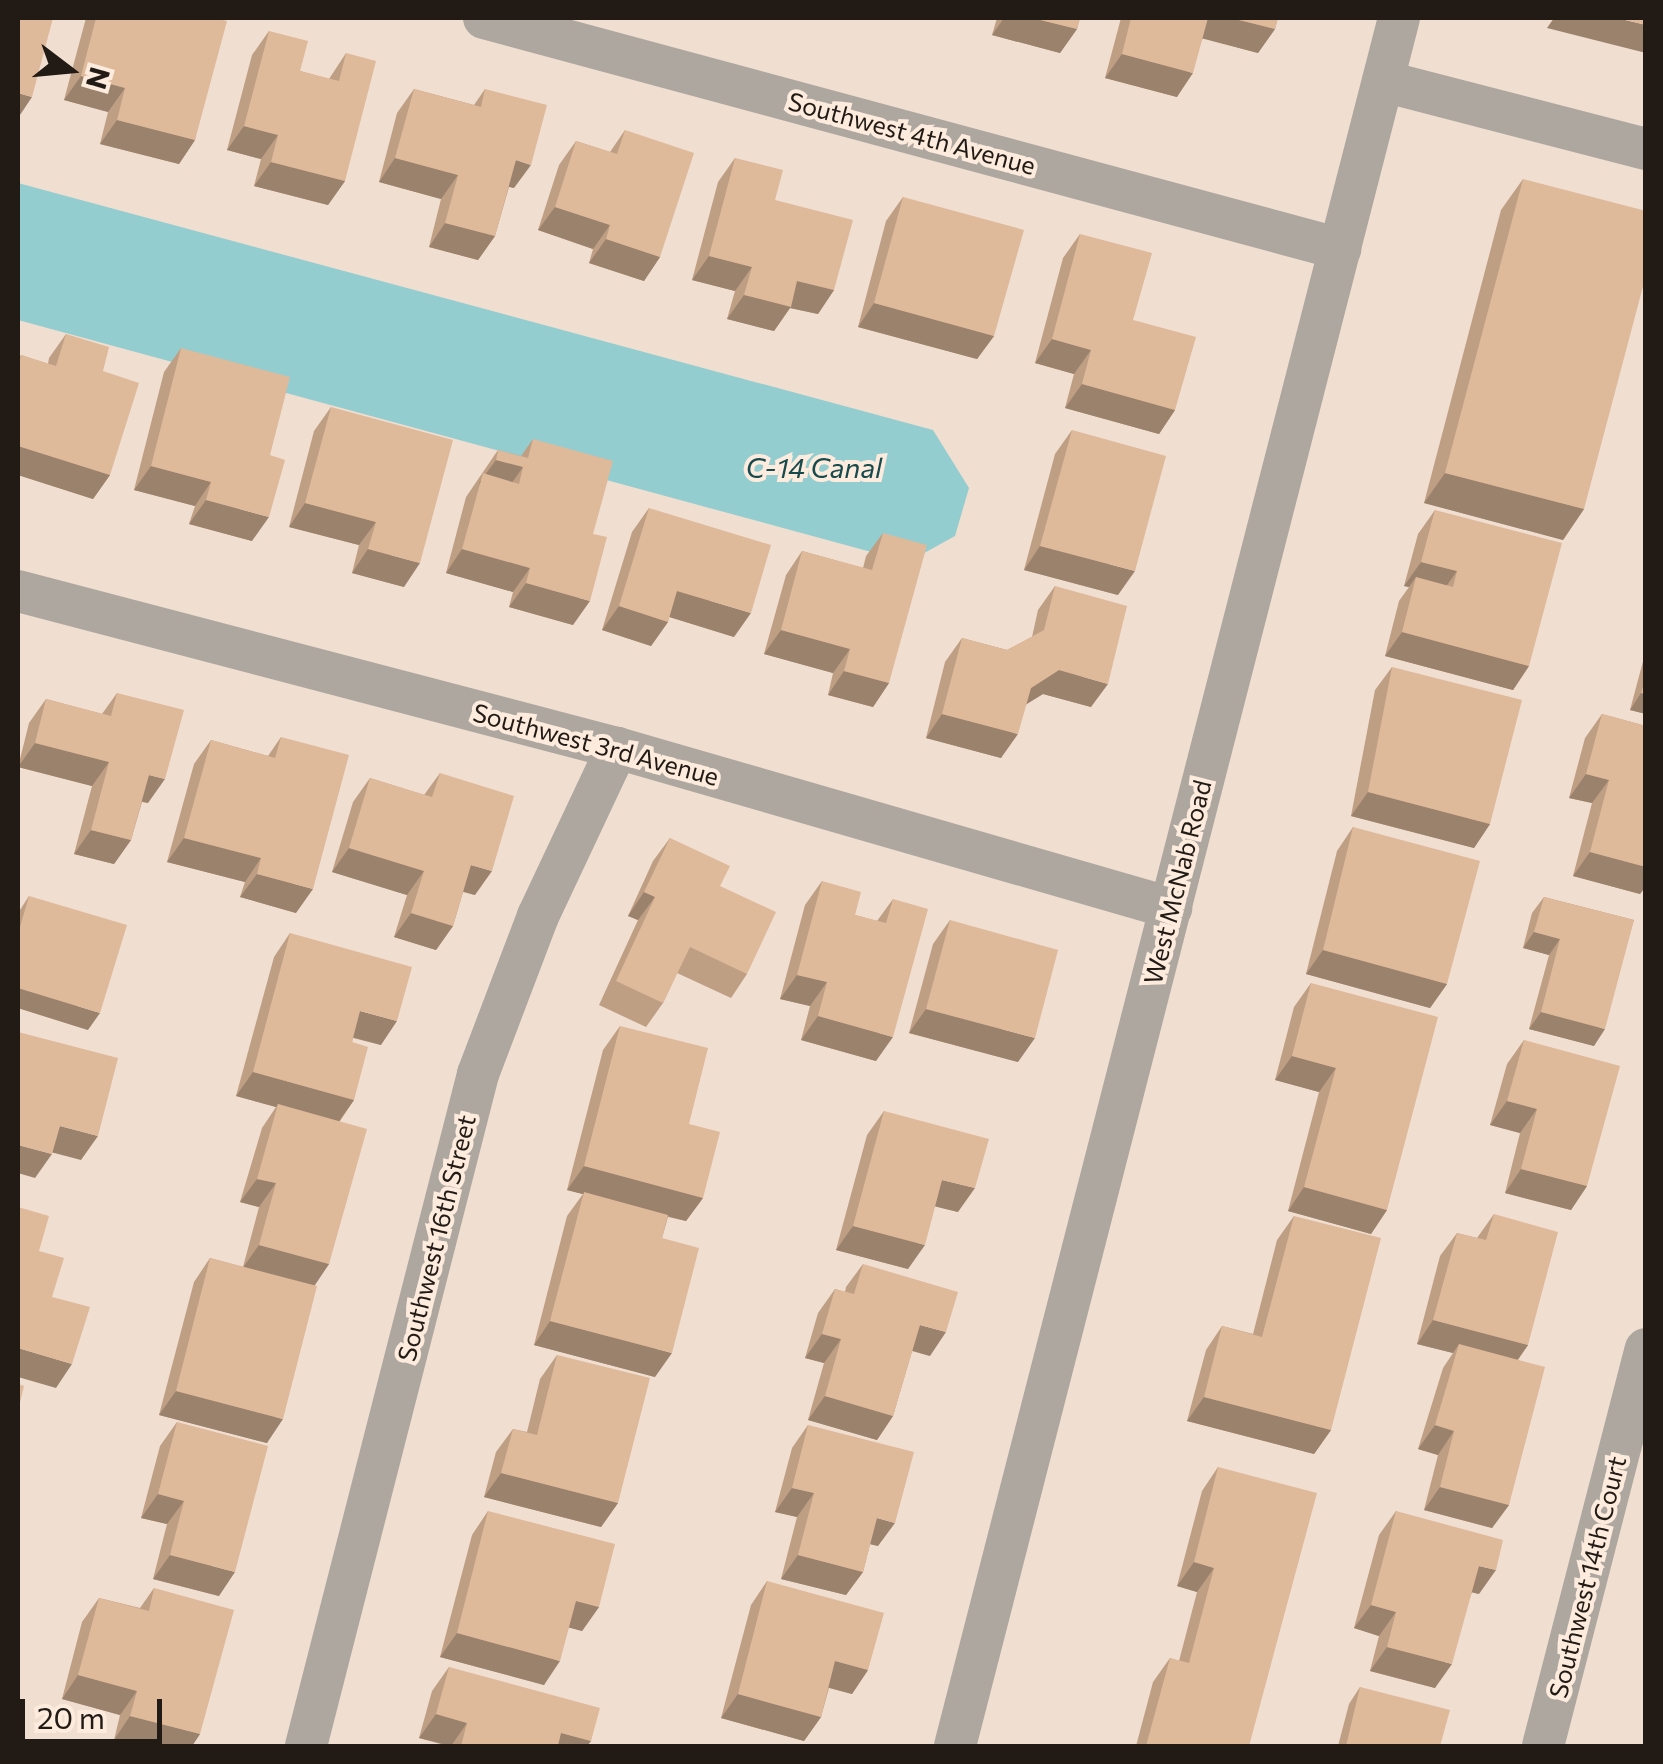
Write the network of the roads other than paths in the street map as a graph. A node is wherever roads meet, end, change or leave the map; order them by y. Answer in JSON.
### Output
{"nodes":[{"id":1,"x":484,"y":18,"type":"edge"},
{"id":2,"x":1399,"y":18,"type":"edge"},
{"id":3,"x":1383,"y":81,"type":"junction"},
{"id":4,"x":1646,"y":149,"type":"edge"},
{"id":5,"x":1340,"y":249,"type":"junction"},
{"id":6,"x":18,"y":591,"type":"edge"},
{"id":7,"x":617,"y":748,"type":"junction"},
{"id":8,"x":1170,"y":908,"type":"junction"},
{"id":9,"x":1646,"y":1349,"type":"edge"},
{"id":10,"x":306,"y":1746,"type":"edge"},
{"id":11,"x":955,"y":1746,"type":"edge"},
{"id":12,"x":1544,"y":1746,"type":"edge"}],
"edges":[{"from":1,"to":5,"type":"street","name":"Southwest 4th Avenue"},
{"from":2,"to":3,"type":"street","name":"West McNab Road"},
{"from":3,"to":4,"type":"street"},
{"from":3,"to":5,"type":"street","name":"West McNab Road"},
{"from":5,"to":8,"type":"street","name":"West McNab Road"},
{"from":6,"to":7,"type":"street","name":"Southwest 3rd Avenue"},
{"from":7,"to":8,"type":"street","name":"Southwest 3rd Avenue"},
{"from":7,"to":10,"type":"street","name":"Southwest 16th Street"},
{"from":8,"to":11,"type":"street","name":"West McNab Road"},
{"from":9,"to":12,"type":"street","name":"Southwest 14th Court"}]}
